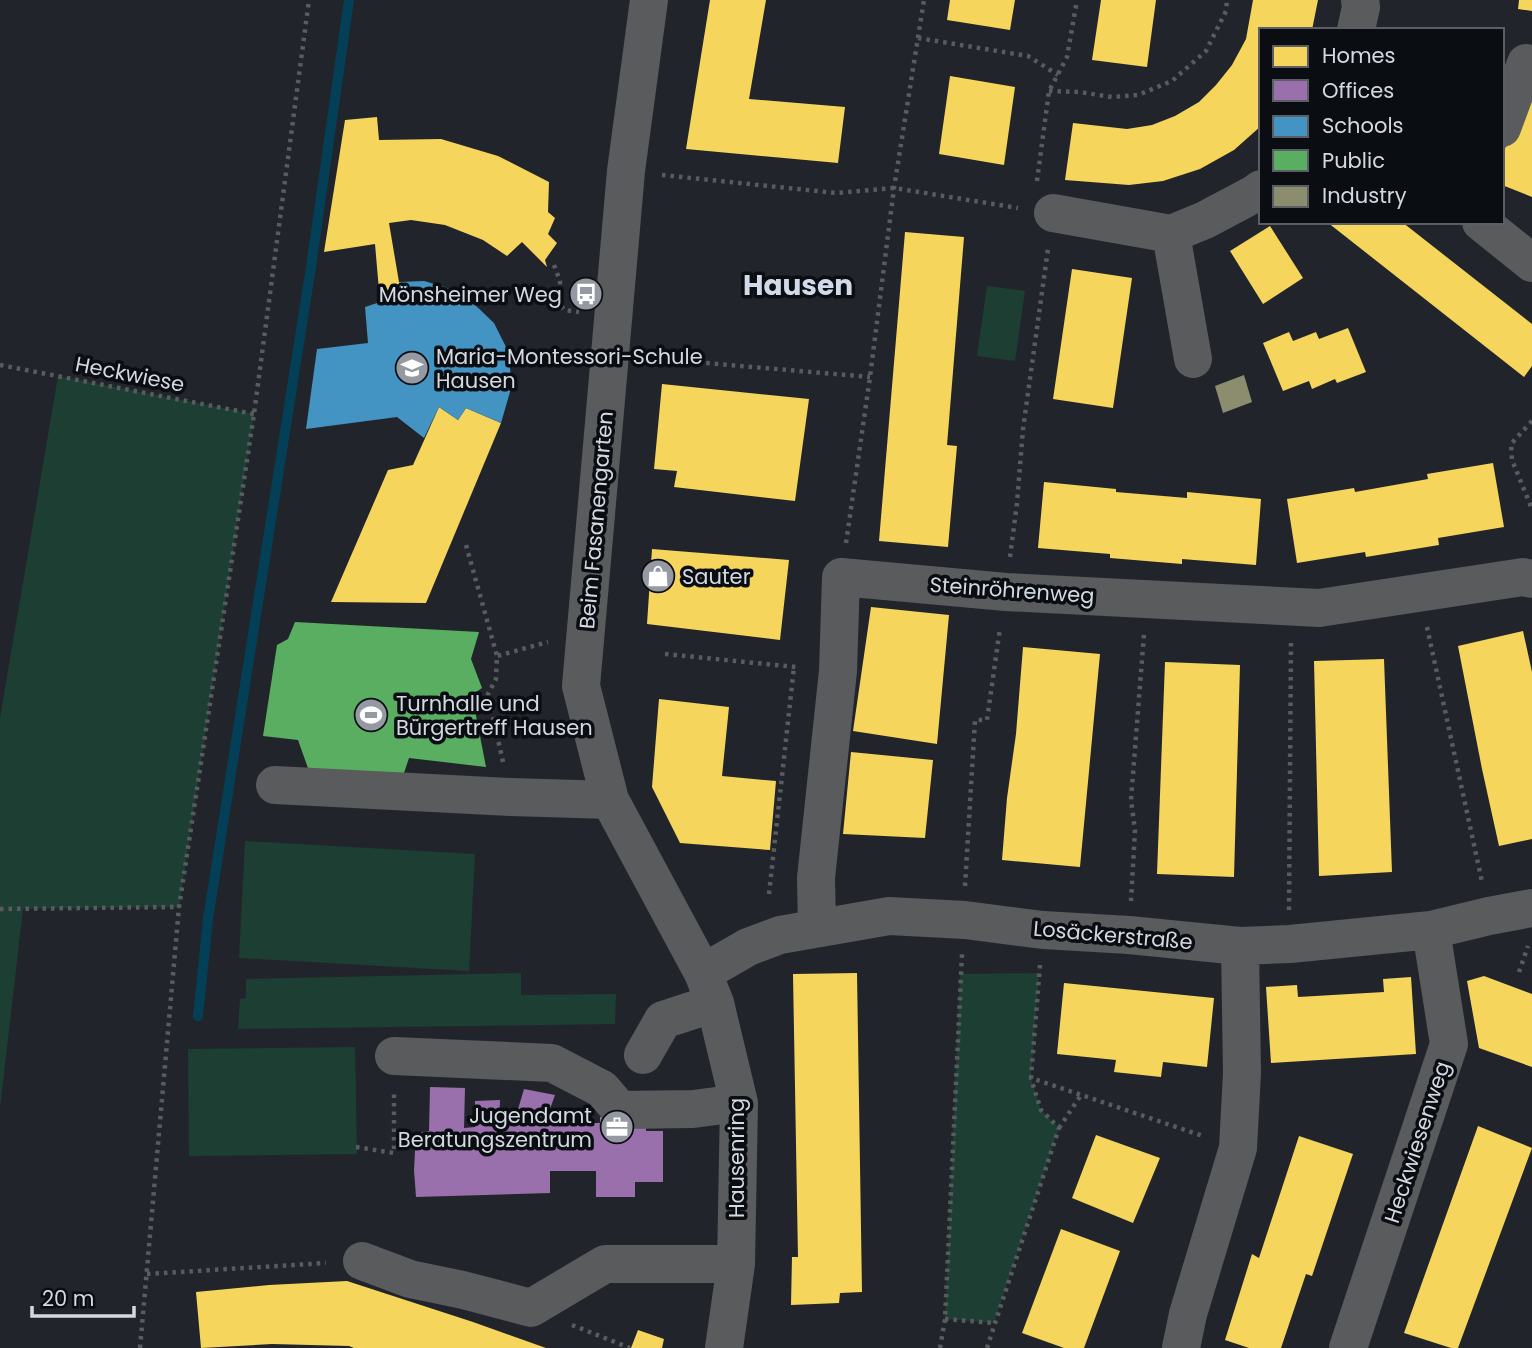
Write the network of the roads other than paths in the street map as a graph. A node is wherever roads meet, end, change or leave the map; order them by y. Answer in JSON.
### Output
{"nodes":[{"id":1,"x":649,"y":0,"type":"edge"},
{"id":2,"x":1360,"y":0,"type":"edge"},
{"id":3,"x":1356,"y":28,"type":"edge"},
{"id":4,"x":1526,"y":63,"type":"dead end"},
{"id":5,"x":1504,"y":123,"type":"edge"},
{"id":6,"x":1259,"y":190,"type":"edge"},
{"id":7,"x":1053,"y":213,"type":"road end"},
{"id":8,"x":1483,"y":224,"type":"edge"},
{"id":9,"x":1171,"y":234,"type":"junction"},
{"id":10,"x":1532,"y":263,"type":"edge"},
{"id":11,"x":1193,"y":359,"type":"dead end"},
{"id":12,"x":1532,"y":579,"type":"edge"},
{"id":13,"x":275,"y":785,"type":"dead end"},
{"id":14,"x":610,"y":800,"type":"junction"},
{"id":15,"x":1532,"y":908,"type":"edge"},
{"id":16,"x":817,"y":928,"type":"junction"},
{"id":17,"x":1432,"y":930,"type":"junction"},
{"id":18,"x":1240,"y":946,"type":"junction"},
{"id":19,"x":709,"y":988,"type":"junction"},
{"id":20,"x":643,"y":1055,"type":"dead end"},
{"id":21,"x":394,"y":1056,"type":"road end"},
{"id":22,"x":739,"y":1103,"type":"junction"},
{"id":23,"x":362,"y":1261,"type":"road end"},
{"id":24,"x":736,"y":1264,"type":"junction"},
{"id":25,"x":724,"y":1348,"type":"edge"},
{"id":26,"x":1181,"y":1348,"type":"edge"},
{"id":27,"x":1348,"y":1348,"type":"edge"}],
"edges":[{"from":1,"to":14,"type":"street","name":"Beim Fasanengarten"},
{"from":2,"to":3,"type":"street"},
{"from":4,"to":5,"type":"street"},
{"from":6,"to":9,"type":"street"},
{"from":7,"to":9,"type":"street"},
{"from":8,"to":10,"type":"street"},
{"from":9,"to":11,"type":"street"},
{"from":12,"to":16,"type":"street","name":"Steinröhrenweg"},
{"from":13,"to":14,"type":"street"},
{"from":14,"to":19,"type":"street","name":"Beim Fasanengarten"},
{"from":15,"to":17,"type":"street","name":"Losäckerstraße"},
{"from":16,"to":18,"type":"street","name":"Losäckerstraße"},
{"from":16,"to":19,"type":"street","name":"Losäckerstraße"},
{"from":17,"to":18,"type":"street","name":"Losäckerstraße"},
{"from":17,"to":27,"type":"street","name":"Heckwiesenweg"},
{"from":18,"to":26,"type":"street"},
{"from":19,"to":20,"type":"street","name":"Losäckerstraße"},
{"from":19,"to":22,"type":"street","name":"Hausenring"},
{"from":21,"to":22,"type":"street"},
{"from":22,"to":24,"type":"street","name":"Hausenring"},
{"from":23,"to":24,"type":"street"},
{"from":24,"to":25,"type":"street","name":"Hausenring"}]}
